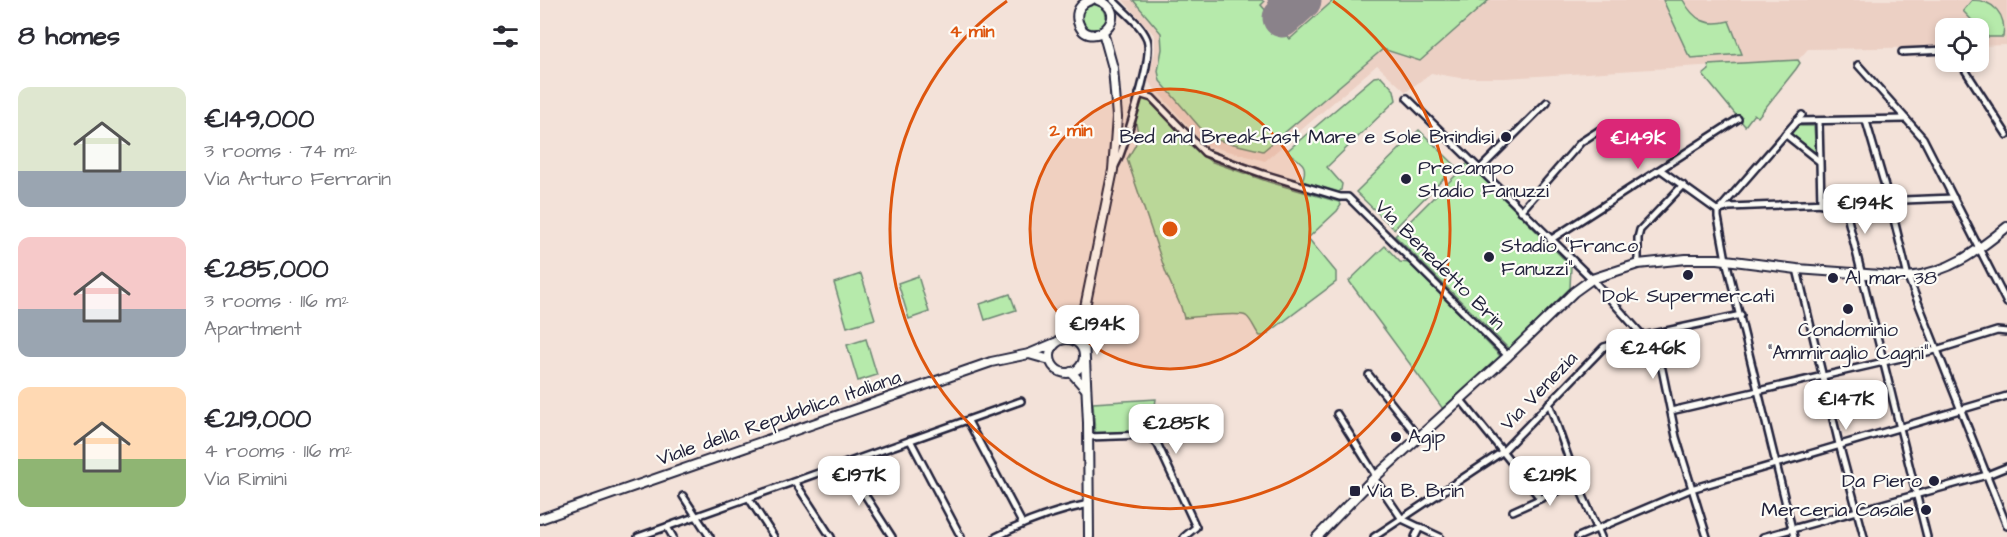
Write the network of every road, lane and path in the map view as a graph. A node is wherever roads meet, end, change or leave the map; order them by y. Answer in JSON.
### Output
{"nodes":[{"id":1,"x":1091,"y":0,"type":"edge"},
{"id":2,"x":1098,"y":0,"type":"edge"},
{"id":3,"x":1113,"y":0,"type":"edge"},
{"id":4,"x":1103,"y":32,"type":"junction"},
{"id":5,"x":1935,"y":50,"type":"edge"},
{"id":6,"x":1902,"y":52,"type":"dead end"},
{"id":7,"x":1858,"y":65,"type":"dead end"},
{"id":8,"x":1966,"y":72,"type":"edge"},
{"id":9,"x":1139,"y":94,"type":"junction"},
{"id":10,"x":1407,"y":98,"type":"dead end"},
{"id":11,"x":1547,"y":102,"type":"dead end"},
{"id":12,"x":1802,"y":115,"type":"dead end"},
{"id":13,"x":1738,"y":119,"type":"dead end"},
{"id":14,"x":1906,"y":119,"type":"junction"},
{"id":15,"x":1819,"y":121,"type":"junction"},
{"id":16,"x":1866,"y":121,"type":"junction"},
{"id":17,"x":1796,"y":122,"type":"junction"},
{"id":18,"x":1601,"y":129,"type":"dead end"},
{"id":19,"x":1785,"y":134,"type":"junction"},
{"id":20,"x":2007,"y":135,"type":"edge"},
{"id":21,"x":1819,"y":161,"type":"junction"},
{"id":22,"x":1480,"y":169,"type":"junction"},
{"id":23,"x":1113,"y":170,"type":"junction"},
{"id":24,"x":1661,"y":170,"type":"junction"},
{"id":25,"x":1683,"y":184,"type":"junction"},
{"id":26,"x":1954,"y":198,"type":"junction"},
{"id":27,"x":1889,"y":201,"type":"junction"},
{"id":28,"x":1844,"y":203,"type":"junction"},
{"id":29,"x":1821,"y":204,"type":"junction"},
{"id":30,"x":1521,"y":211,"type":"junction"},
{"id":31,"x":1718,"y":211,"type":"junction"},
{"id":32,"x":2007,"y":227,"type":"edge"},
{"id":33,"x":1550,"y":240,"type":"junction"},
{"id":34,"x":1980,"y":249,"type":"junction"},
{"id":35,"x":1726,"y":260,"type":"junction"},
{"id":36,"x":1638,"y":264,"type":"junction"},
{"id":37,"x":1797,"y":269,"type":"junction"},
{"id":38,"x":1863,"y":273,"type":"junction"},
{"id":39,"x":1908,"y":277,"type":"junction"},
{"id":40,"x":1592,"y":279,"type":"junction"},
{"id":41,"x":2007,"y":303,"type":"edge"},
{"id":42,"x":1741,"y":315,"type":"junction"},
{"id":43,"x":1083,"y":326,"type":"junction"},
{"id":44,"x":2007,"y":332,"type":"edge"},
{"id":45,"x":1643,"y":336,"type":"junction"},
{"id":46,"x":1070,"y":339,"type":"junction"},
{"id":47,"x":1055,"y":343,"type":"junction"},
{"id":48,"x":1936,"y":350,"type":"junction"},
{"id":49,"x":1029,"y":354,"type":"junction"},
{"id":50,"x":1084,"y":354,"type":"junction"},
{"id":51,"x":1509,"y":356,"type":"junction"},
{"id":52,"x":1050,"y":360,"type":"junction"},
{"id":53,"x":1883,"y":362,"type":"junction"},
{"id":54,"x":1071,"y":372,"type":"junction"},
{"id":55,"x":1369,"y":375,"type":"dead end"},
{"id":56,"x":1822,"y":376,"type":"junction"},
{"id":57,"x":1086,"y":388,"type":"junction"},
{"id":58,"x":1759,"y":390,"type":"junction"},
{"id":59,"x":2007,"y":396,"type":"edge"},
{"id":60,"x":1461,"y":400,"type":"junction"},
{"id":61,"x":1022,"y":401,"type":"dead end"},
{"id":62,"x":1549,"y":402,"type":"junction"},
{"id":63,"x":1960,"y":409,"type":"junction"},
{"id":64,"x":1671,"y":411,"type":"junction"},
{"id":65,"x":1338,"y":414,"type":"dead end"},
{"id":66,"x":968,"y":421,"type":"junction"},
{"id":67,"x":1899,"y":428,"type":"junction"},
{"id":68,"x":1088,"y":437,"type":"junction"},
{"id":69,"x":1419,"y":438,"type":"junction"},
{"id":70,"x":910,"y":441,"type":"junction"},
{"id":71,"x":1839,"y":445,"type":"junction"},
{"id":72,"x":1502,"y":452,"type":"junction"},
{"id":73,"x":845,"y":464,"type":"junction"},
{"id":74,"x":1776,"y":464,"type":"junction"},
{"id":75,"x":2007,"y":467,"type":"edge"},
{"id":76,"x":1988,"y":475,"type":"junction"},
{"id":77,"x":1375,"y":477,"type":"junction"},
{"id":78,"x":795,"y":482,"type":"junction"},
{"id":79,"x":1577,"y":482,"type":"junction"},
{"id":80,"x":1691,"y":489,"type":"junction"},
{"id":81,"x":1916,"y":494,"type":"junction"},
{"id":82,"x":683,"y":496,"type":"dead end"},
{"id":83,"x":748,"y":497,"type":"junction"},
{"id":84,"x":1540,"y":498,"type":"junction"},
{"id":85,"x":1089,"y":504,"type":"junction"},
{"id":86,"x":1513,"y":511,"type":"dead end"},
{"id":87,"x":1857,"y":511,"type":"junction"},
{"id":88,"x":697,"y":517,"type":"junction"},
{"id":89,"x":540,"y":519,"type":"edge"},
{"id":90,"x":1402,"y":519,"type":"junction"},
{"id":91,"x":1022,"y":523,"type":"junction"},
{"id":92,"x":2007,"y":526,"type":"edge"},
{"id":93,"x":667,"y":527,"type":"junction"},
{"id":94,"x":1420,"y":527,"type":"junction"},
{"id":95,"x":1597,"y":529,"type":"junction"},
{"id":96,"x":1792,"y":529,"type":"junction"},
{"id":97,"x":638,"y":537,"type":"edge"},
{"id":98,"x":673,"y":537,"type":"edge"},
{"id":99,"x":710,"y":537,"type":"edge"},
{"id":100,"x":774,"y":537,"type":"edge"},
{"id":101,"x":831,"y":537,"type":"edge"},
{"id":102,"x":892,"y":537,"type":"edge"},
{"id":103,"x":961,"y":537,"type":"edge"},
{"id":104,"x":996,"y":537,"type":"edge"},
{"id":105,"x":1089,"y":537,"type":"edge"},
{"id":106,"x":1184,"y":537,"type":"edge"},
{"id":107,"x":1317,"y":537,"type":"edge"},
{"id":108,"x":1374,"y":537,"type":"edge"},
{"id":109,"x":1415,"y":537,"type":"edge"},
{"id":110,"x":1440,"y":537,"type":"edge"},
{"id":111,"x":1578,"y":537,"type":"edge"},
{"id":112,"x":1601,"y":537,"type":"edge"},
{"id":113,"x":1707,"y":537,"type":"edge"},
{"id":114,"x":1763,"y":537,"type":"edge"},
{"id":115,"x":1794,"y":537,"type":"edge"},
{"id":116,"x":1864,"y":537,"type":"edge"},
{"id":117,"x":1927,"y":537,"type":"edge"}],
"edges":[{"from":1,"to":4,"type":"street"},
{"from":2,"to":4,"type":"street"},
{"from":3,"to":9,"type":"street"},
{"from":4,"to":23,"type":"street"},
{"from":5,"to":6,"type":"street"},
{"from":7,"to":14,"type":"street"},
{"from":8,"to":20,"type":"street"},
{"from":9,"to":23,"type":"street"},
{"from":9,"to":51,"type":"street","name":"Via Benedetto Brin"},
{"from":10,"to":22,"type":"street"},
{"from":11,"to":22,"type":"street"},
{"from":12,"to":17,"type":"street"},
{"from":13,"to":24,"type":"street"},
{"from":14,"to":16,"type":"street"},
{"from":14,"to":26,"type":"street"},
{"from":15,"to":16,"type":"street"},
{"from":15,"to":17,"type":"street"},
{"from":15,"to":21,"type":"street"},
{"from":16,"to":27,"type":"street"},
{"from":17,"to":19,"type":"street"},
{"from":18,"to":30,"type":"street"},
{"from":19,"to":21,"type":"street"},
{"from":19,"to":31,"type":"street"},
{"from":21,"to":29,"type":"street"},
{"from":22,"to":30,"type":"street"},
{"from":23,"to":43,"type":"street"},
{"from":24,"to":25,"type":"street"},
{"from":24,"to":33,"type":"street"},
{"from":25,"to":31,"type":"street"},
{"from":25,"to":36,"type":"street"},
{"from":26,"to":27,"type":"street"},
{"from":26,"to":34,"type":"street"},
{"from":27,"to":28,"type":"street"},
{"from":27,"to":39,"type":"street"},
{"from":28,"to":29,"type":"street"},
{"from":28,"to":38,"type":"street"},
{"from":29,"to":31,"type":"street"},
{"from":30,"to":33,"type":"street"},
{"from":31,"to":35,"type":"street"},
{"from":32,"to":34,"type":"street","name":"Via Benedetto Brin"},
{"from":33,"to":40,"type":"street"},
{"from":34,"to":39,"type":"street","name":"Via Benedetto Brin"},
{"from":34,"to":41,"type":"street"},
{"from":35,"to":36,"type":"street","name":"Via Benedetto Brin"},
{"from":35,"to":37,"type":"street","name":"Via Benedetto Brin"},
{"from":35,"to":42,"type":"street"},
{"from":36,"to":40,"type":"street","name":"Via Benedetto Brin"},
{"from":37,"to":38,"type":"street","name":"Via Benedetto Brin"},
{"from":37,"to":56,"type":"street"},
{"from":38,"to":39,"type":"street","name":"Via Benedetto Brin"},
{"from":38,"to":53,"type":"street"},
{"from":39,"to":48,"type":"street"},
{"from":40,"to":45,"type":"street"},
{"from":40,"to":51,"type":"street","name":"Via Benedetto Brin"},
{"from":42,"to":45,"type":"street","name":"Via Venezia"},
{"from":42,"to":58,"type":"street"},
{"from":43,"to":46,"type":"street"},
{"from":43,"to":50,"type":"street"},
{"from":44,"to":48,"type":"street"},
{"from":45,"to":62,"type":"street","name":"Via Venezia"},
{"from":45,"to":64,"type":"street"},
{"from":46,"to":47,"type":"street"},
{"from":46,"to":50,"type":"street"},
{"from":47,"to":49,"type":"street","name":"Viale della Repubblica Italiana"},
{"from":47,"to":52,"type":"street"},
{"from":48,"to":53,"type":"street"},
{"from":48,"to":63,"type":"street"},
{"from":49,"to":52,"type":"street","name":"Viale della Repubblica Italiana"},
{"from":49,"to":89,"type":"street","name":"Viale della Repubblica Italiana"},
{"from":50,"to":54,"type":"street"},
{"from":50,"to":57,"type":"street"},
{"from":51,"to":60,"type":"street","name":"Via Benedetto Brin"},
{"from":52,"to":54,"type":"street"},
{"from":53,"to":56,"type":"street"},
{"from":53,"to":67,"type":"street"},
{"from":54,"to":57,"type":"street"},
{"from":55,"to":69,"type":"street"},
{"from":56,"to":58,"type":"street"},
{"from":56,"to":71,"type":"street"},
{"from":57,"to":68,"type":"street"},
{"from":58,"to":64,"type":"street"},
{"from":58,"to":74,"type":"street"},
{"from":59,"to":63,"type":"street"},
{"from":60,"to":69,"type":"street","name":"Via Benedetto Brin"},
{"from":60,"to":72,"type":"street"},
{"from":61,"to":66,"type":"street"},
{"from":62,"to":72,"type":"street","name":"Via Venezia"},
{"from":62,"to":79,"type":"street"},
{"from":63,"to":67,"type":"street"},
{"from":63,"to":76,"type":"street"},
{"from":64,"to":80,"type":"street"},
{"from":65,"to":77,"type":"street"},
{"from":66,"to":70,"type":"street"},
{"from":66,"to":91,"type":"street"},
{"from":67,"to":71,"type":"street"},
{"from":67,"to":81,"type":"street"},
{"from":68,"to":85,"type":"street"},
{"from":68,"to":106,"type":"street"},
{"from":69,"to":77,"type":"street","name":"Via Benedetto Brin"},
{"from":70,"to":73,"type":"street"},
{"from":70,"to":103,"type":"street"},
{"from":71,"to":74,"type":"street"},
{"from":71,"to":87,"type":"street"},
{"from":72,"to":84,"type":"street"},
{"from":72,"to":90,"type":"street","name":"Via Venezia"},
{"from":73,"to":78,"type":"street"},
{"from":73,"to":102,"type":"street"},
{"from":74,"to":80,"type":"street"},
{"from":74,"to":96,"type":"street"},
{"from":75,"to":76,"type":"street"},
{"from":76,"to":81,"type":"street"},
{"from":76,"to":92,"type":"street"},
{"from":77,"to":90,"type":"street"},
{"from":77,"to":107,"type":"street","name":"Via Benedetto Brin"},
{"from":78,"to":83,"type":"street"},
{"from":78,"to":101,"type":"street"},
{"from":79,"to":84,"type":"street"},
{"from":79,"to":95,"type":"street"},
{"from":80,"to":95,"type":"street"},
{"from":80,"to":113,"type":"street"},
{"from":81,"to":87,"type":"street"},
{"from":81,"to":117,"type":"street"},
{"from":82,"to":88,"type":"street"},
{"from":83,"to":88,"type":"street"},
{"from":83,"to":100,"type":"street"},
{"from":84,"to":86,"type":"street"},
{"from":85,"to":91,"type":"street"},
{"from":85,"to":105,"type":"street"},
{"from":87,"to":96,"type":"street"},
{"from":87,"to":116,"type":"street"},
{"from":88,"to":93,"type":"street"},
{"from":88,"to":99,"type":"street"},
{"from":90,"to":94,"type":"street"},
{"from":90,"to":108,"type":"street","name":"Via Venezia"},
{"from":91,"to":104,"type":"street"},
{"from":93,"to":97,"type":"street"},
{"from":93,"to":98,"type":"street"},
{"from":94,"to":109,"type":"street"},
{"from":94,"to":110,"type":"street"},
{"from":95,"to":111,"type":"street"},
{"from":95,"to":112,"type":"street"},
{"from":96,"to":114,"type":"street"},
{"from":96,"to":115,"type":"street"}]}
